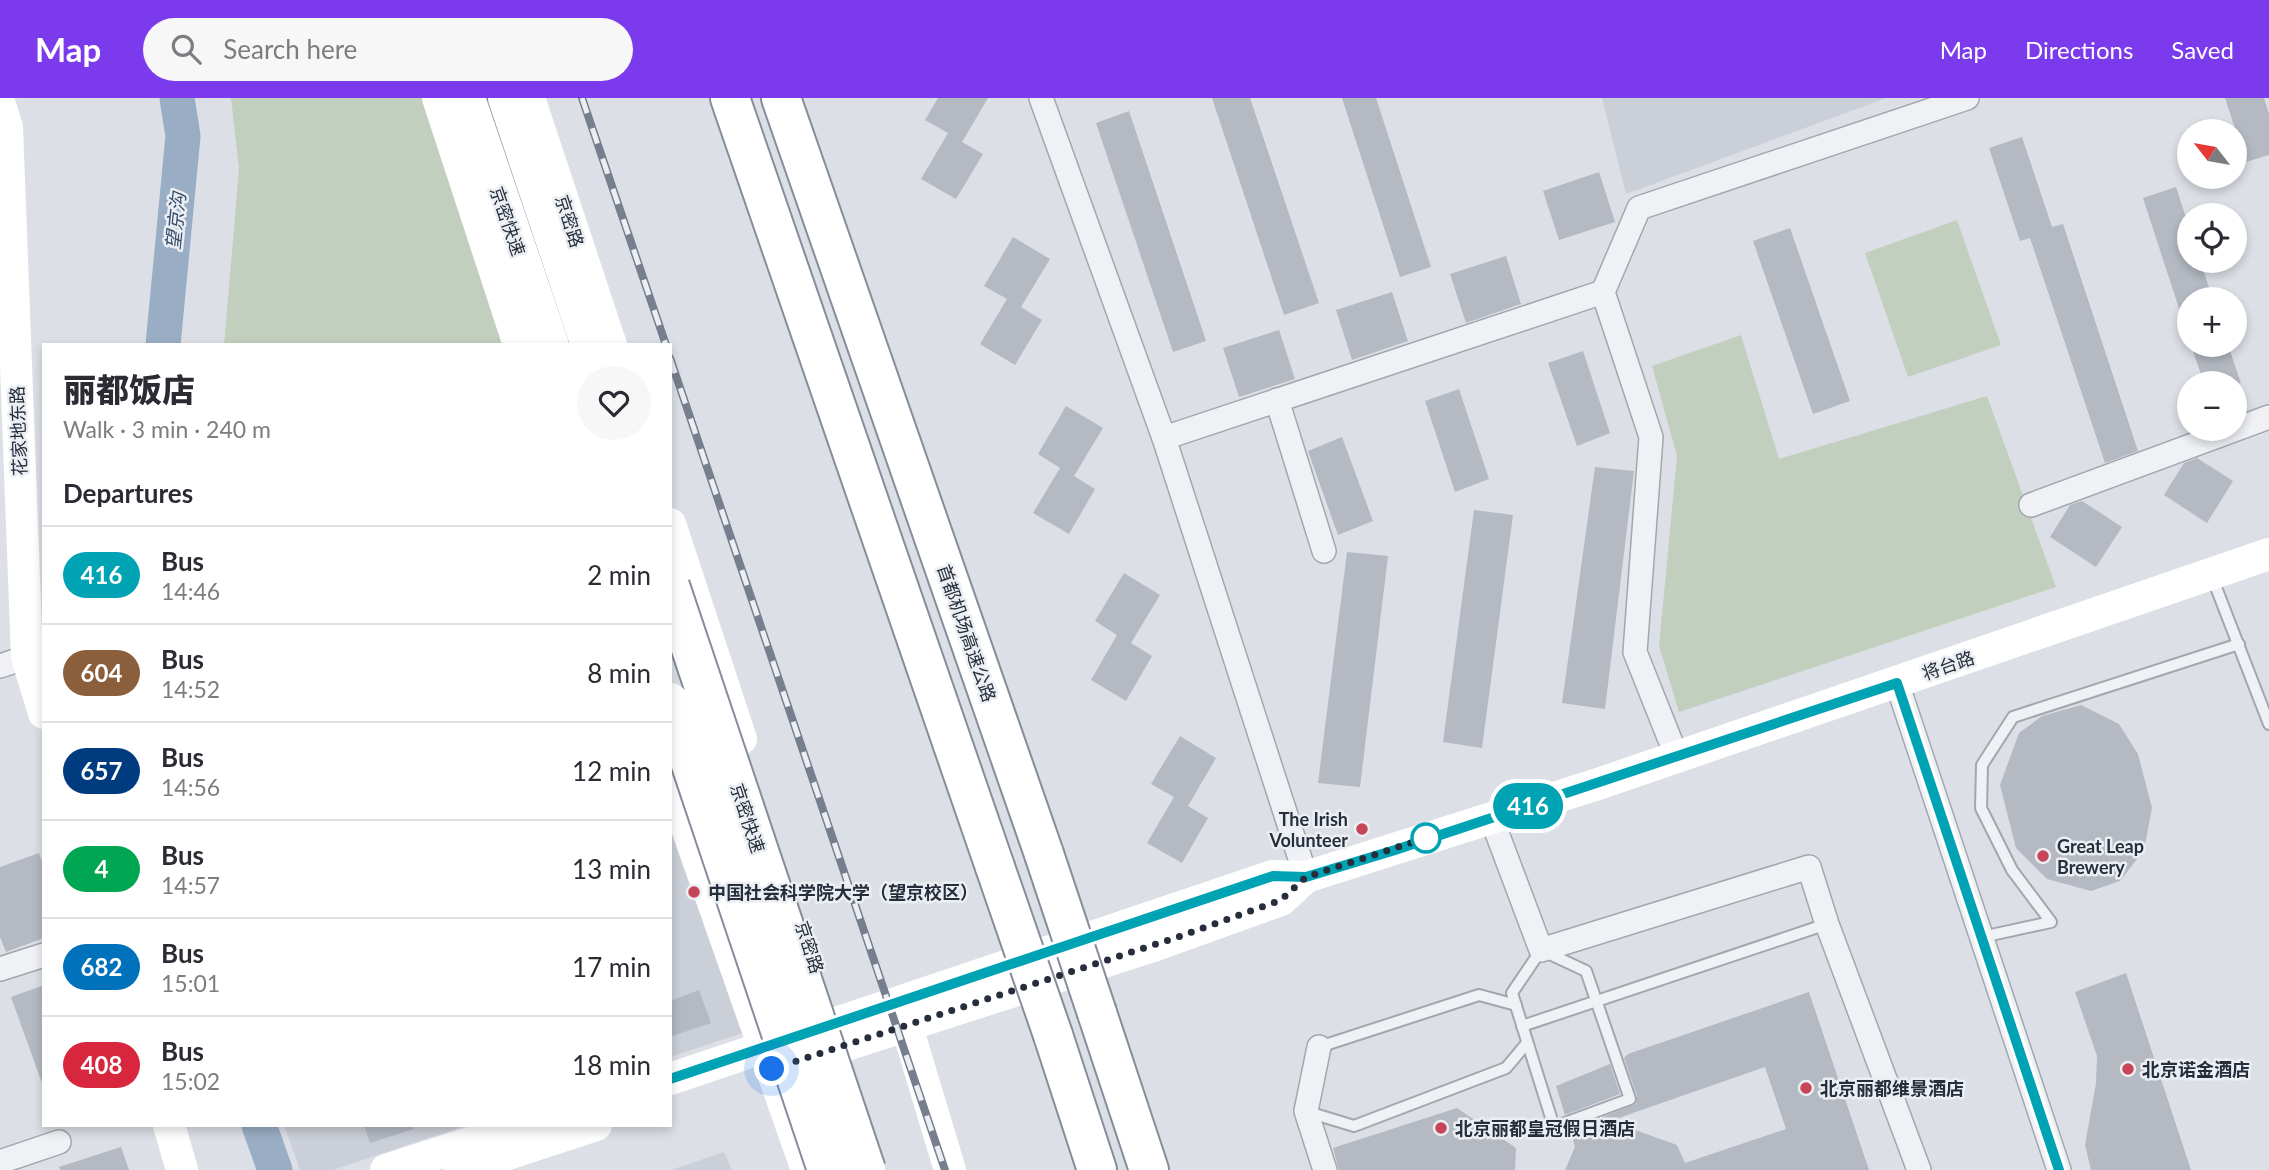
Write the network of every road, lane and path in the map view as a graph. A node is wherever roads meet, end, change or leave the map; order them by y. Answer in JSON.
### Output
{"nodes":[{"id":1,"x":438,"y":98,"type":"edge"},
{"id":2,"x":466,"y":98,"type":"edge"},
{"id":3,"x":507,"y":98,"type":"edge"},
{"id":4,"x":529,"y":98,"type":"edge"},
{"id":5,"x":730,"y":98,"type":"edge"},
{"id":6,"x":780,"y":98,"type":"edge"},
{"id":7,"x":1041,"y":98,"type":"edge"},
{"id":8,"x":1967,"y":98,"type":"edge"},
{"id":9,"x":0,"y":104,"type":"edge"},
{"id":10,"x":1603,"y":292,"type":"junction"},
{"id":11,"x":518,"y":343,"type":"edge"},
{"id":12,"x":549,"y":343,"type":"edge"},
{"id":13,"x":589,"y":343,"type":"edge"},
{"id":14,"x":610,"y":343,"type":"edge"},
{"id":15,"x":1277,"y":400,"type":"junction"},
{"id":16,"x":2269,"y":417,"type":"edge"},
{"id":17,"x":1164,"y":438,"type":"junction"},
{"id":18,"x":2031,"y":505,"type":"dead end"},
{"id":19,"x":672,"y":530,"type":"edge"},
{"id":20,"x":1324,"y":551,"type":"dead end"},
{"id":21,"x":2269,"y":554,"type":"edge"},
{"id":22,"x":2211,"y":574,"type":"junction"},
{"id":23,"x":672,"y":592,"type":"edge"},
{"id":24,"x":2239,"y":643,"type":"junction"},
{"id":25,"x":13,"y":662,"type":"edge"},
{"id":26,"x":1897,"y":683,"type":"junction"},
{"id":27,"x":672,"y":708,"type":"edge"},
{"id":28,"x":42,"y":710,"type":"edge"},
{"id":29,"x":2269,"y":724,"type":"edge"},
{"id":30,"x":1676,"y":755,"type":"junction"},
{"id":31,"x":672,"y":786,"type":"edge"},
{"id":32,"x":1491,"y":817,"type":"junction"},
{"id":33,"x":1306,"y":877,"type":"junction"},
{"id":34,"x":1827,"y":924,"type":"junction"},
{"id":35,"x":1982,"y":937,"type":"junction"},
{"id":36,"x":1541,"y":950,"type":"junction"},
{"id":37,"x":42,"y":956,"type":"edge"},
{"id":38,"x":0,"y":969,"type":"edge"},
{"id":39,"x":1597,"y":1002,"type":"junction"},
{"id":40,"x":1516,"y":1005,"type":"junction"},
{"id":41,"x":1522,"y":1026,"type":"junction"},
{"id":42,"x":907,"y":1027,"type":"junction"},
{"id":43,"x":840,"y":1036,"type":"junction"},
{"id":44,"x":1527,"y":1043,"type":"junction"},
{"id":45,"x":1319,"y":1047,"type":"joint"},
{"id":46,"x":769,"y":1059,"type":"junction"},
{"id":47,"x":672,"y":1079,"type":"edge"},
{"id":48,"x":672,"y":1100,"type":"edge"},
{"id":49,"x":1306,"y":1111,"type":"junction"},
{"id":50,"x":170,"y":1127,"type":"edge"},
{"id":51,"x":519,"y":1127,"type":"edge"},
{"id":52,"x":590,"y":1127,"type":"edge"},
{"id":53,"x":59,"y":1142,"type":"dead end"},
{"id":54,"x":0,"y":1162,"type":"edge"},
{"id":55,"x":476,"y":1167,"type":"edge"},
{"id":56,"x":182,"y":1170,"type":"edge"},
{"id":57,"x":386,"y":1170,"type":"edge"},
{"id":58,"x":807,"y":1170,"type":"edge"},
{"id":59,"x":827,"y":1170,"type":"edge"},
{"id":60,"x":866,"y":1170,"type":"edge"},
{"id":61,"x":885,"y":1170,"type":"edge"},
{"id":62,"x":950,"y":1170,"type":"edge"},
{"id":63,"x":1097,"y":1170,"type":"edge"},
{"id":64,"x":1149,"y":1170,"type":"edge"},
{"id":65,"x":1325,"y":1170,"type":"edge"},
{"id":66,"x":1919,"y":1170,"type":"edge"},
{"id":67,"x":2059,"y":1170,"type":"edge"}],
"edges":[{"from":1,"to":11,"type":"main road"},
{"from":2,"to":12,"type":"highway","name":"京密快速"},
{"from":3,"to":13,"type":"highway"},
{"from":4,"to":14,"type":"main road","name":"京密路"},
{"from":5,"to":63,"type":"highway","bridge":true},
{"from":6,"to":64,"type":"highway","name":"首都机场高速公路","bridge":true},
{"from":7,"to":17,"type":"street"},
{"from":8,"to":10,"type":"street"},
{"from":9,"to":25,"type":"main road","name":"花家地东路"},
{"from":10,"to":15,"type":"street"},
{"from":10,"to":30,"type":"street"},
{"from":15,"to":17,"type":"street"},
{"from":15,"to":20,"type":"street"},
{"from":16,"to":18,"type":"street"},
{"from":17,"to":33,"type":"street"},
{"from":19,"to":43,"type":"main road","name":"京密路"},
{"from":21,"to":22,"type":"main road","name":"将台路"},
{"from":22,"to":24,"type":"lane"},
{"from":22,"to":26,"type":"main road","name":"将台路"},
{"from":23,"to":60,"type":"highway","name":"京密快速","bridge":true},
{"from":24,"to":29,"type":"lane"},
{"from":24,"to":35,"type":"lane"},
{"from":25,"to":28,"type":"main road","name":"花家地东路"},
{"from":26,"to":30,"type":"main road","name":"将台路"},
{"from":26,"to":35,"type":"street"},
{"from":27,"to":59,"type":"highway","name":"京密快速","bridge":true},
{"from":30,"to":32,"type":"main road","name":"将台路"},
{"from":31,"to":46,"type":"main road"},
{"from":32,"to":33,"type":"main road","name":"将台路"},
{"from":32,"to":36,"type":"street"},
{"from":33,"to":42,"type":"main road","name":"将台路"},
{"from":33,"to":43,"type":"main road","name":"将台路"},
{"from":34,"to":36,"type":"street"},
{"from":34,"to":39,"type":"lane"},
{"from":34,"to":66,"type":"street"},
{"from":35,"to":67,"type":"street"},
{"from":36,"to":39,"type":"lane"},
{"from":36,"to":40,"type":"lane"},
{"from":37,"to":38,"type":"street"},
{"from":39,"to":41,"type":"lane"},
{"from":39,"to":44,"type":"lane"},
{"from":40,"to":41,"type":"lane"},
{"from":40,"to":45,"type":"lane"},
{"from":41,"to":44,"type":"lane"},
{"from":42,"to":43,"type":"main road","name":"将台路"},
{"from":42,"to":62,"type":"main road"},
{"from":43,"to":46,"type":"main road"},
{"from":43,"to":61,"type":"main road","name":"京密路"},
{"from":44,"to":49,"type":"lane"},
{"from":45,"to":49,"type":"street"},
{"from":46,"to":47,"type":"main road"},
{"from":46,"to":48,"type":"main road"},
{"from":46,"to":58,"type":"main road"},
{"from":49,"to":65,"type":"street"},
{"from":50,"to":56,"type":"main road"},
{"from":51,"to":57,"type":"main road"},
{"from":52,"to":55,"type":"main road"},
{"from":53,"to":54,"type":"street"}]}
